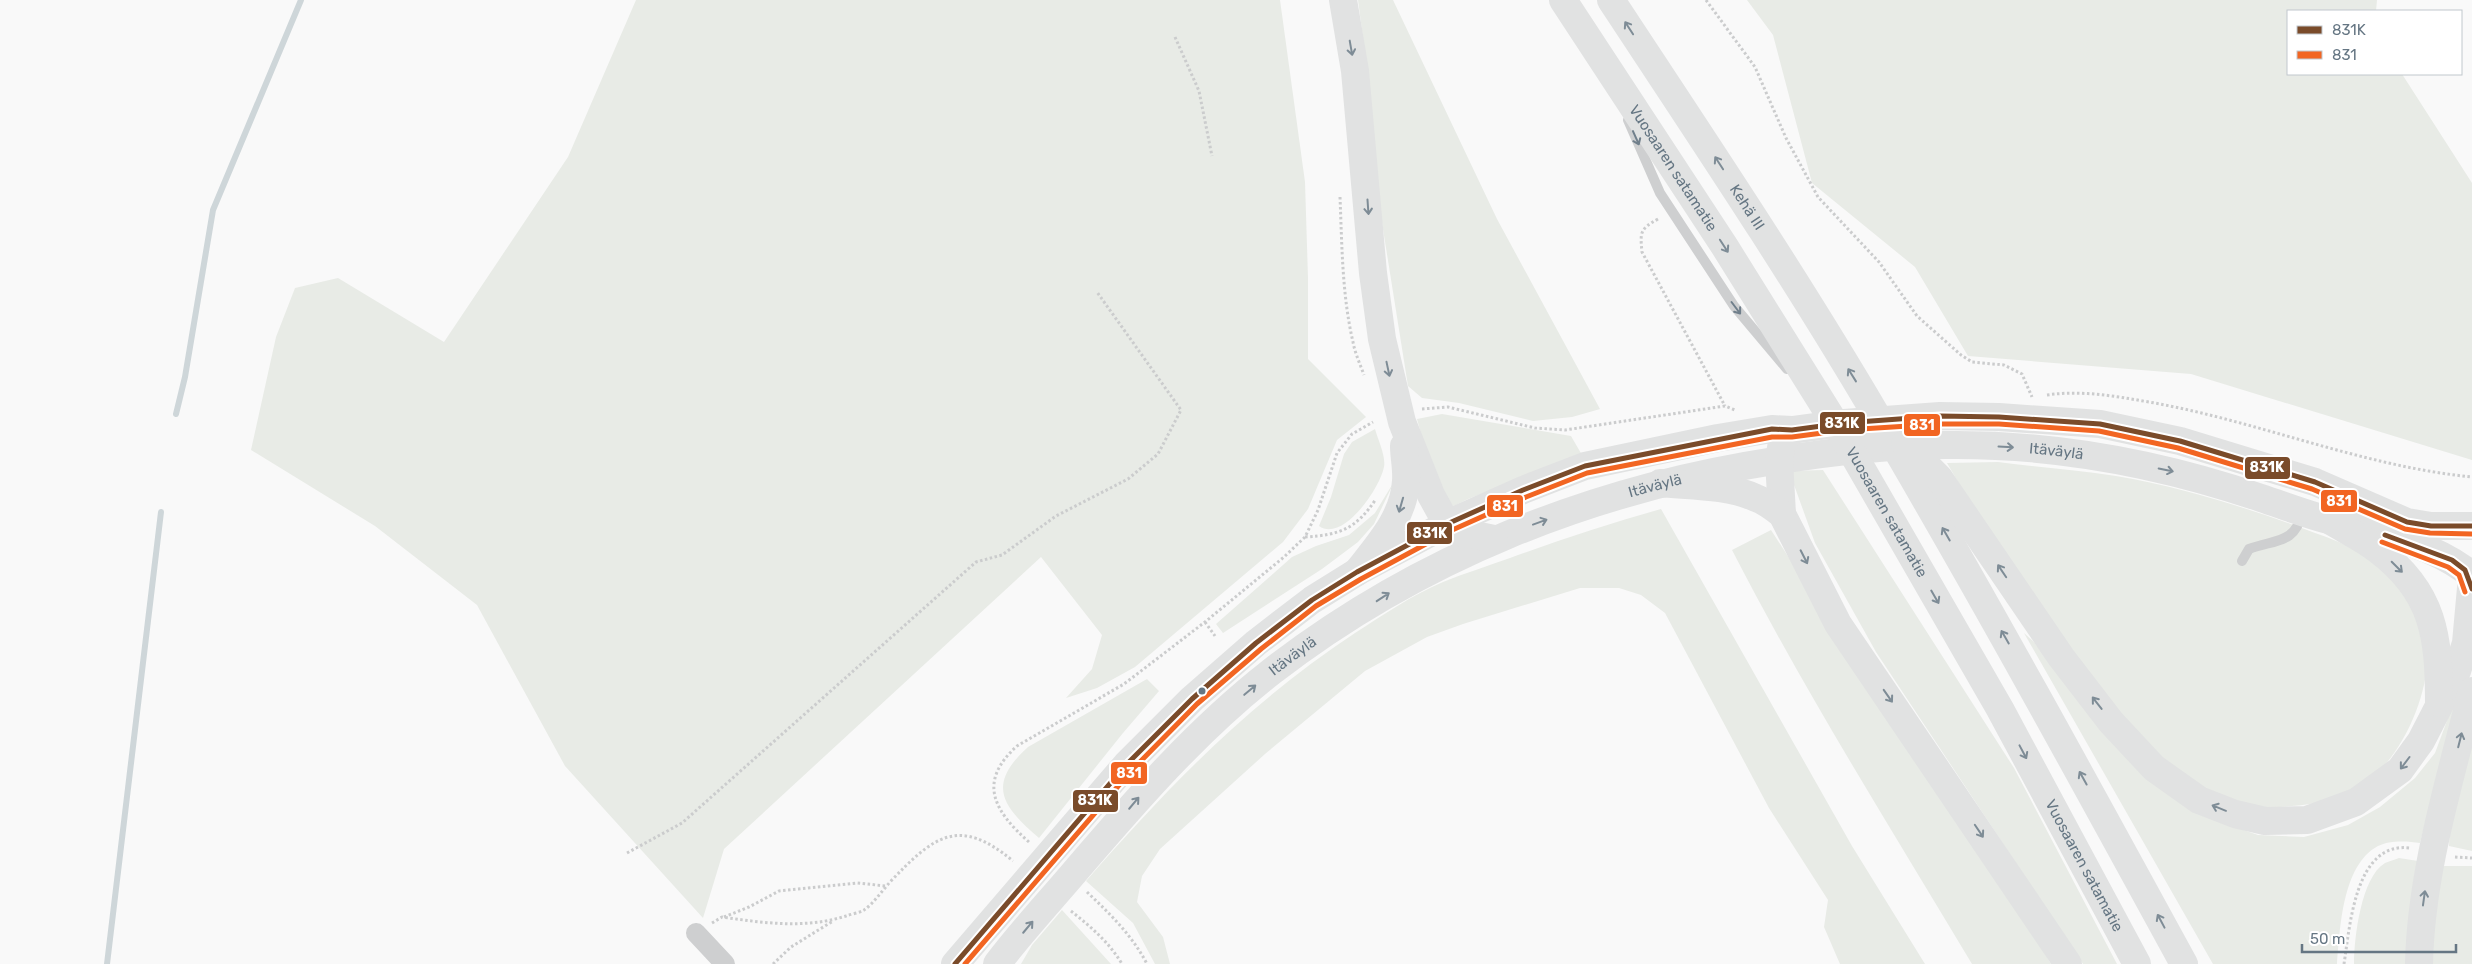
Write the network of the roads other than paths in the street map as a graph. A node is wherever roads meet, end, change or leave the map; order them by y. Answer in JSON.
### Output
{"nodes":[{"id":1,"x":1343,"y":0,"type":"edge"},
{"id":2,"x":1563,"y":0,"type":"edge"},
{"id":3,"x":1611,"y":0,"type":"edge"},
{"id":4,"x":1408,"y":416,"type":"junction"},
{"id":5,"x":1877,"y":416,"type":"junction"},
{"id":6,"x":1792,"y":430,"type":"junction"},
{"id":7,"x":1791,"y":458,"type":"junction"},
{"id":8,"x":1660,"y":483,"type":"junction"},
{"id":9,"x":2303,"y":512,"type":"junction"},
{"id":10,"x":1782,"y":514,"type":"junction"},
{"id":11,"x":2329,"y":520,"type":"junction"},
{"id":12,"x":1448,"y":524,"type":"junction"},
{"id":13,"x":2472,"y":526,"type":"edge"},
{"id":14,"x":2472,"y":538,"type":"edge"},
{"id":15,"x":1494,"y":539,"type":"junction"},
{"id":16,"x":2242,"y":561,"type":"dead end"},
{"id":17,"x":1358,"y":572,"type":"junction"},
{"id":18,"x":2469,"y":582,"type":"edge"},
{"id":19,"x":2472,"y":691,"type":"edge"},
{"id":20,"x":2439,"y":706,"type":"junction"},
{"id":21,"x":696,"y":933,"type":"road end"},
{"id":22,"x":725,"y":964,"type":"edge"},
{"id":23,"x":955,"y":964,"type":"edge"},
{"id":24,"x":997,"y":964,"type":"edge"},
{"id":25,"x":2068,"y":964,"type":"edge"},
{"id":26,"x":2137,"y":964,"type":"edge"},
{"id":27,"x":2184,"y":964,"type":"edge"},
{"id":28,"x":2419,"y":964,"type":"edge"}],
"edges":[{"from":1,"to":4,"type":"main road","one_way":true},
{"from":2,"to":26,"type":"main road","name":"Vuosaaren satamatie","one_way":true},
{"from":5,"to":3,"type":"main road","name":"Kehä III","one_way":true},
{"from":4,"to":12,"type":"main road"},
{"from":4,"to":17,"type":"main road","one_way":true},
{"from":20,"to":5,"type":"main road","one_way":true},
{"from":27,"to":5,"type":"main road","one_way":true},
{"from":6,"to":7,"type":"main road"},
{"from":6,"to":12,"type":"main road","name":"Itäväylä"},
{"from":6,"to":13,"type":"main road","name":"Itäväylä"},
{"from":7,"to":8,"type":"main road","name":"Itäväylä"},
{"from":7,"to":9,"type":"main road","name":"Itäväylä","one_way":true},
{"from":7,"to":10,"type":"main road"},
{"from":8,"to":10,"type":"main road"},
{"from":15,"to":8,"type":"main road","name":"Itäväylä","one_way":true},
{"from":9,"to":11,"type":"main road","name":"Itäväylä"},
{"from":9,"to":16,"type":"lane"},
{"from":10,"to":25,"type":"main road","one_way":true},
{"from":11,"to":18,"type":"main road","name":"Itäväylä"},
{"from":11,"to":20,"type":"main road","one_way":true},
{"from":12,"to":15,"type":"main road"},
{"from":12,"to":17,"type":"main road","name":"Itäväylä"},
{"from":14,"to":18,"type":"main road"},
{"from":24,"to":15,"type":"main road","name":"Itäväylä","one_way":true},
{"from":17,"to":23,"type":"main road","name":"Itäväylä"},
{"from":18,"to":20,"type":"main road"},
{"from":28,"to":19,"type":"main road","one_way":true},
{"from":21,"to":22,"type":"street"}]}
